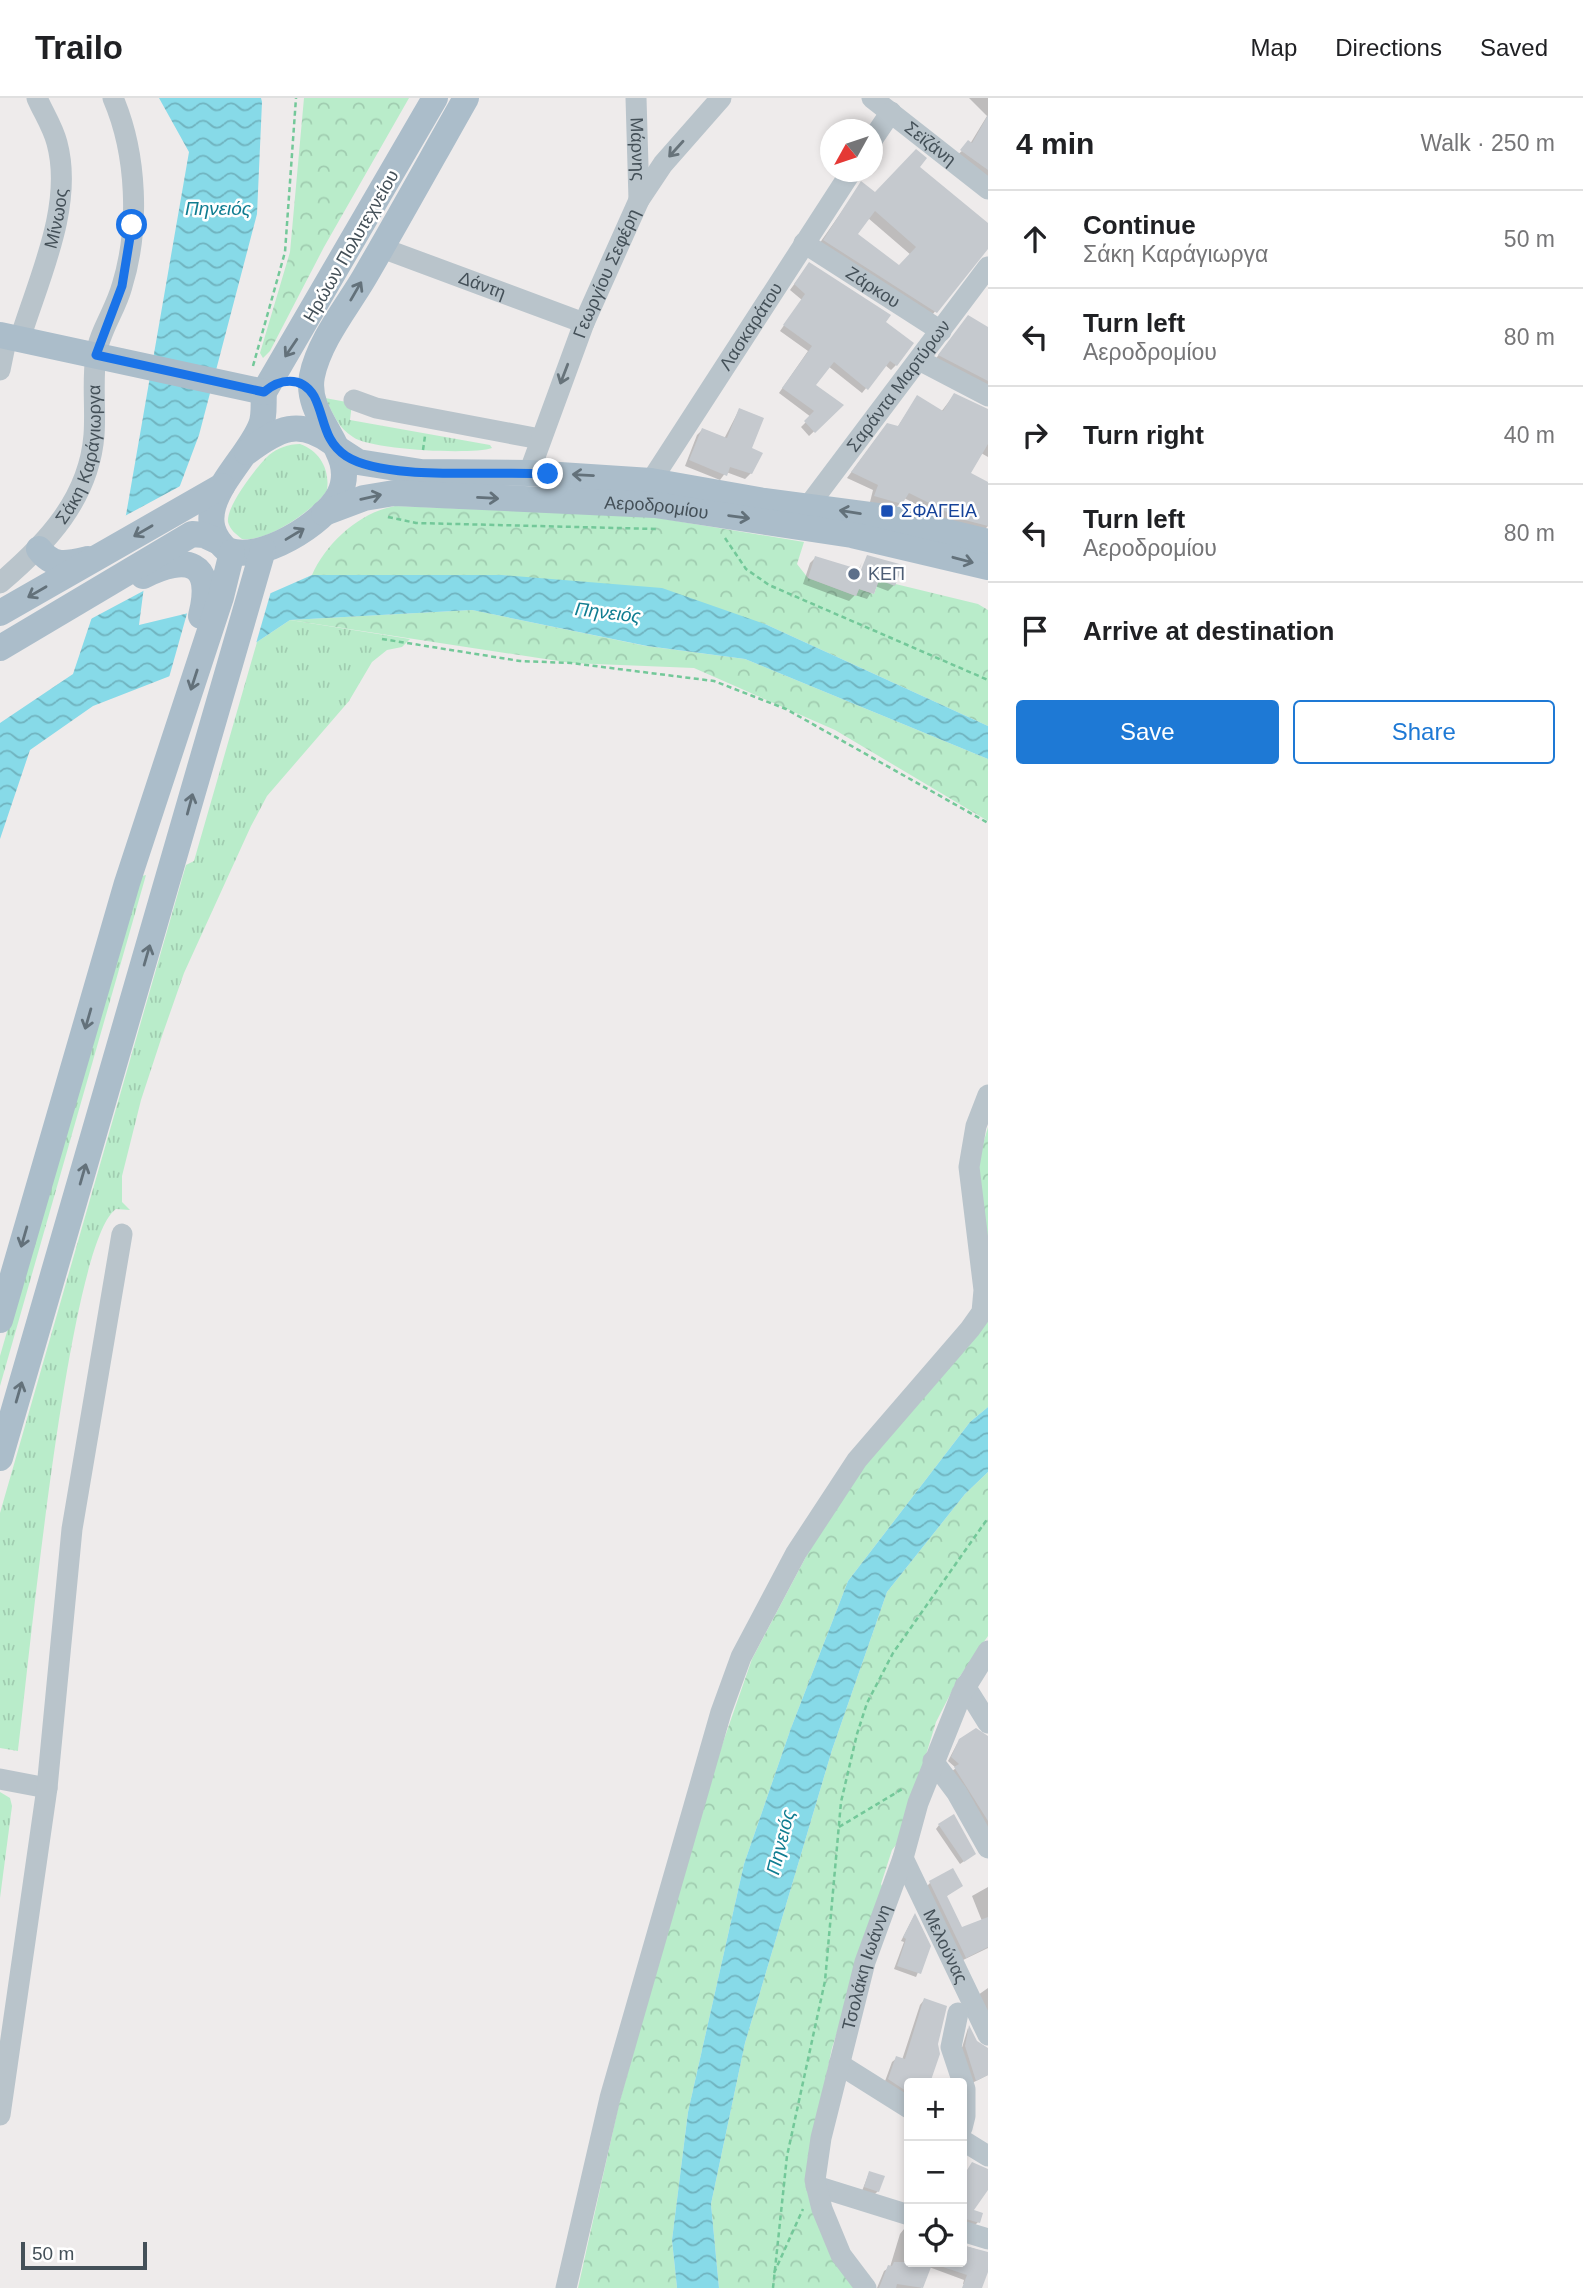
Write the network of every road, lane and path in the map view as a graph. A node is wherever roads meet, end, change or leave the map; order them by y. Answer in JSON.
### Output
{"nodes":[{"id":1,"x":37,"y":98,"type":"edge"},
{"id":2,"x":113,"y":98,"type":"edge"},
{"id":3,"x":296,"y":98,"type":"edge"},
{"id":4,"x":436,"y":98,"type":"edge"},
{"id":5,"x":467,"y":98,"type":"edge"},
{"id":6,"x":636,"y":98,"type":"edge"},
{"id":7,"x":721,"y":98,"type":"edge"},
{"id":8,"x":872,"y":98,"type":"edge"},
{"id":9,"x":891,"y":112,"type":"junction"},
{"id":10,"x":883,"y":124,"type":"edge"},
{"id":11,"x":844,"y":182,"type":"edge"},
{"id":12,"x":988,"y":189,"type":"edge"},
{"id":13,"x":639,"y":200,"type":"junction"},
{"id":14,"x":804,"y":243,"type":"junction"},
{"id":15,"x":382,"y":248,"type":"junction"},
{"id":16,"x":988,"y":267,"type":"edge"},
{"id":17,"x":584,"y":323,"type":"junction"},
{"id":18,"x":941,"y":331,"type":"junction"},
{"id":19,"x":9,"y":337,"type":"edge"},
{"id":20,"x":259,"y":342,"type":"dead end"},
{"id":21,"x":98,"y":356,"type":"junction"},
{"id":22,"x":919,"y":360,"type":"junction"},
{"id":23,"x":0,"y":370,"type":"edge"},
{"id":24,"x":264,"y":392,"type":"junction"},
{"id":25,"x":988,"y":396,"type":"edge"},
{"id":26,"x":314,"y":397,"type":"junction"},
{"id":27,"x":354,"y":400,"type":"dead end"},
{"id":28,"x":540,"y":439,"type":"junction"},
{"id":29,"x":336,"y":446,"type":"junction"},
{"id":30,"x":243,"y":456,"type":"junction"},
{"id":31,"x":529,"y":473,"type":"junction"},
{"id":32,"x":651,"y":481,"type":"junction"},
{"id":33,"x":212,"y":492,"type":"junction"},
{"id":34,"x":809,"y":505,"type":"junction"},
{"id":35,"x":324,"y":513,"type":"junction"},
{"id":36,"x":382,"y":513,"type":"dead end"},
{"id":37,"x":670,"y":529,"type":"dead end"},
{"id":38,"x":719,"y":533,"type":"dead end"},
{"id":39,"x":988,"y":542,"type":"edge"},
{"id":40,"x":225,"y":547,"type":"junction"},
{"id":41,"x":39,"y":549,"type":"junction"},
{"id":42,"x":263,"y":550,"type":"junction"},
{"id":43,"x":76,"y":566,"type":"junction"},
{"id":44,"x":988,"y":567,"type":"edge"},
{"id":45,"x":0,"y":583,"type":"edge"},
{"id":46,"x":98,"y":590,"type":"junction"},
{"id":47,"x":215,"y":592,"type":"junction"},
{"id":48,"x":0,"y":613,"type":"edge"},
{"id":49,"x":382,"y":639,"type":"dead end"},
{"id":50,"x":0,"y":648,"type":"edge"},
{"id":51,"x":988,"y":680,"type":"edge"},
{"id":52,"x":988,"y":823,"type":"edge"},
{"id":53,"x":988,"y":1095,"type":"edge"},
{"id":54,"x":122,"y":1234,"type":"dead end"},
{"id":55,"x":0,"y":1320,"type":"edge"},
{"id":56,"x":0,"y":1458,"type":"edge"},
{"id":57,"x":988,"y":1518,"type":"edge"},
{"id":58,"x":988,"y":1651,"type":"edge"},
{"id":59,"x":965,"y":1686,"type":"junction"},
{"id":60,"x":988,"y":1723,"type":"edge"},
{"id":61,"x":933,"y":1762,"type":"junction"},
{"id":62,"x":0,"y":1779,"type":"edge"},
{"id":63,"x":914,"y":1783,"type":"dead end"},
{"id":64,"x":47,"y":1788,"type":"junction"},
{"id":65,"x":839,"y":1827,"type":"junction"},
{"id":66,"x":988,"y":1848,"type":"edge"},
{"id":67,"x":903,"y":1858,"type":"junction"},
{"id":68,"x":958,"y":2013,"type":"dead end"},
{"id":69,"x":988,"y":2035,"type":"edge"},
{"id":70,"x":839,"y":2064,"type":"junction"},
{"id":71,"x":961,"y":2078,"type":"edge"},
{"id":72,"x":904,"y":2105,"type":"edge"},
{"id":73,"x":0,"y":2115,"type":"edge"},
{"id":74,"x":964,"y":2141,"type":"edge"},
{"id":75,"x":988,"y":2156,"type":"edge"},
{"id":76,"x":816,"y":2183,"type":"junction"},
{"id":77,"x":904,"y":2213,"type":"edge"},
{"id":78,"x":967,"y":2233,"type":"edge"},
{"id":79,"x":988,"y":2239,"type":"edge"},
{"id":80,"x":772,"y":2277,"type":"junction"},
{"id":81,"x":566,"y":2288,"type":"edge"},
{"id":82,"x":773,"y":2288,"type":"edge"},
{"id":83,"x":866,"y":2288,"type":"edge"}],
"edges":[{"from":1,"to":19,"type":"street","name":"Μίνωος"},
{"from":2,"to":21,"type":"street","name":"Σάκη Καράγιωργα"},
{"from":3,"to":20,"type":"path"},
{"from":4,"to":24,"type":"main road","name":"Ηρώων Πολυτεχνείου","one_way":true},
{"from":5,"to":15,"type":"main road","name":"Ηρώων Πολυτεχνείου"},
{"from":6,"to":13,"type":"street","name":"Μάρνης"},
{"from":7,"to":13,"type":"street","name":"Γεωργίου Σεφέρη","one_way":true},
{"from":8,"to":9,"type":"street","name":"Σεϊζάνη"},
{"from":9,"to":10,"type":"street"},
{"from":9,"to":12,"type":"street","name":"Σεϊζάνη"},
{"from":11,"to":14,"type":"street","name":"Λασκαράτου"},
{"from":13,"to":17,"type":"street","name":"Γεωργίου Σεφέρη"},
{"from":14,"to":18,"type":"street","name":"Ζάρκου"},
{"from":14,"to":32,"type":"street","name":"Λασκαράτου"},
{"from":15,"to":17,"type":"street","name":"Δάντη"},
{"from":26,"to":15,"type":"main road","name":"Ηρώων Πολυτεχνείου","one_way":true},
{"from":16,"to":18,"type":"street","name":"Σαράντα Μαρτύρων"},
{"from":17,"to":28,"type":"street","name":"Γεωργίου Σεφέρη","one_way":true},
{"from":18,"to":22,"type":"street","name":"Σαράντα Μαρτύρων"},
{"from":19,"to":21,"type":"main road"},
{"from":19,"to":23,"type":"street","name":"Μίνωος"},
{"from":21,"to":24,"type":"main road"},
{"from":21,"to":41,"type":"street","name":"Σάκη Καράγιωργα"},
{"from":22,"to":25,"type":"street"},
{"from":22,"to":34,"type":"street","name":"Σαράντα Μαρτύρων"},
{"from":24,"to":26,"type":"main road"},
{"from":24,"to":30,"type":"main road"},
{"from":26,"to":29,"type":"main road"},
{"from":27,"to":28,"type":"street"},
{"from":28,"to":31,"type":"street","name":"Γεωργίου Σεφέρη"},
{"from":29,"to":30,"type":"main road"},
{"from":29,"to":31,"type":"main road","name":"Αεροδρομίου"},
{"from":29,"to":35,"type":"main road"},
{"from":30,"to":33,"type":"main road"},
{"from":32,"to":31,"type":"main road","name":"Αεροδρομίου","one_way":true},
{"from":32,"to":34,"type":"main road","name":"Αεροδρομίου"},
{"from":33,"to":40,"type":"main road"},
{"from":33,"to":43,"type":"main road","one_way":true},
{"from":39,"to":34,"type":"main road","name":"Αεροδρομίου","one_way":true},
{"from":42,"to":35,"type":"main road","one_way":true},
{"from":35,"to":44,"type":"main road","name":"Αεροδρομίου","one_way":true},
{"from":36,"to":37,"type":"path"},
{"from":38,"to":51,"type":"path"},
{"from":40,"to":42,"type":"main road"},
{"from":40,"to":46,"type":"main road"},
{"from":40,"to":47,"type":"main road"},
{"from":41,"to":43,"type":"main road"},
{"from":41,"to":45,"type":"street","name":"Σάκη Καράγιωργα"},
{"from":56,"to":42,"type":"main road","one_way":true},
{"from":43,"to":48,"type":"main road","one_way":true},
{"from":46,"to":47,"type":"main road"},
{"from":46,"to":50,"type":"main road"},
{"from":47,"to":55,"type":"main road","one_way":true},
{"from":49,"to":52,"type":"path"},
{"from":53,"to":81,"type":"street"},
{"from":54,"to":64,"type":"street"},
{"from":57,"to":65,"type":"path"},
{"from":58,"to":59,"type":"street","name":"Τσολάκη Ιωάννη"},
{"from":59,"to":60,"type":"street"},
{"from":59,"to":61,"type":"street","name":"Τσολάκη Ιωάννη"},
{"from":61,"to":66,"type":"street"},
{"from":61,"to":67,"type":"street","name":"Τσολάκη Ιωάννη"},
{"from":62,"to":64,"type":"street"},
{"from":63,"to":65,"type":"path"},
{"from":64,"to":73,"type":"street"},
{"from":65,"to":80,"type":"path"},
{"from":67,"to":69,"type":"street","name":"Μελούνας"},
{"from":67,"to":70,"type":"street","name":"Τσολάκη Ιωάννη"},
{"from":68,"to":71,"type":"street"},
{"from":70,"to":72,"type":"street"},
{"from":70,"to":76,"type":"street","name":"Τσολάκη Ιωάννη"},
{"from":74,"to":75,"type":"street"},
{"from":76,"to":77,"type":"street"},
{"from":76,"to":80,"type":"path"},
{"from":76,"to":83,"type":"street","name":"Τσολάκη Ιωάννη"},
{"from":78,"to":79,"type":"street"},
{"from":80,"to":82,"type":"path"}]}
